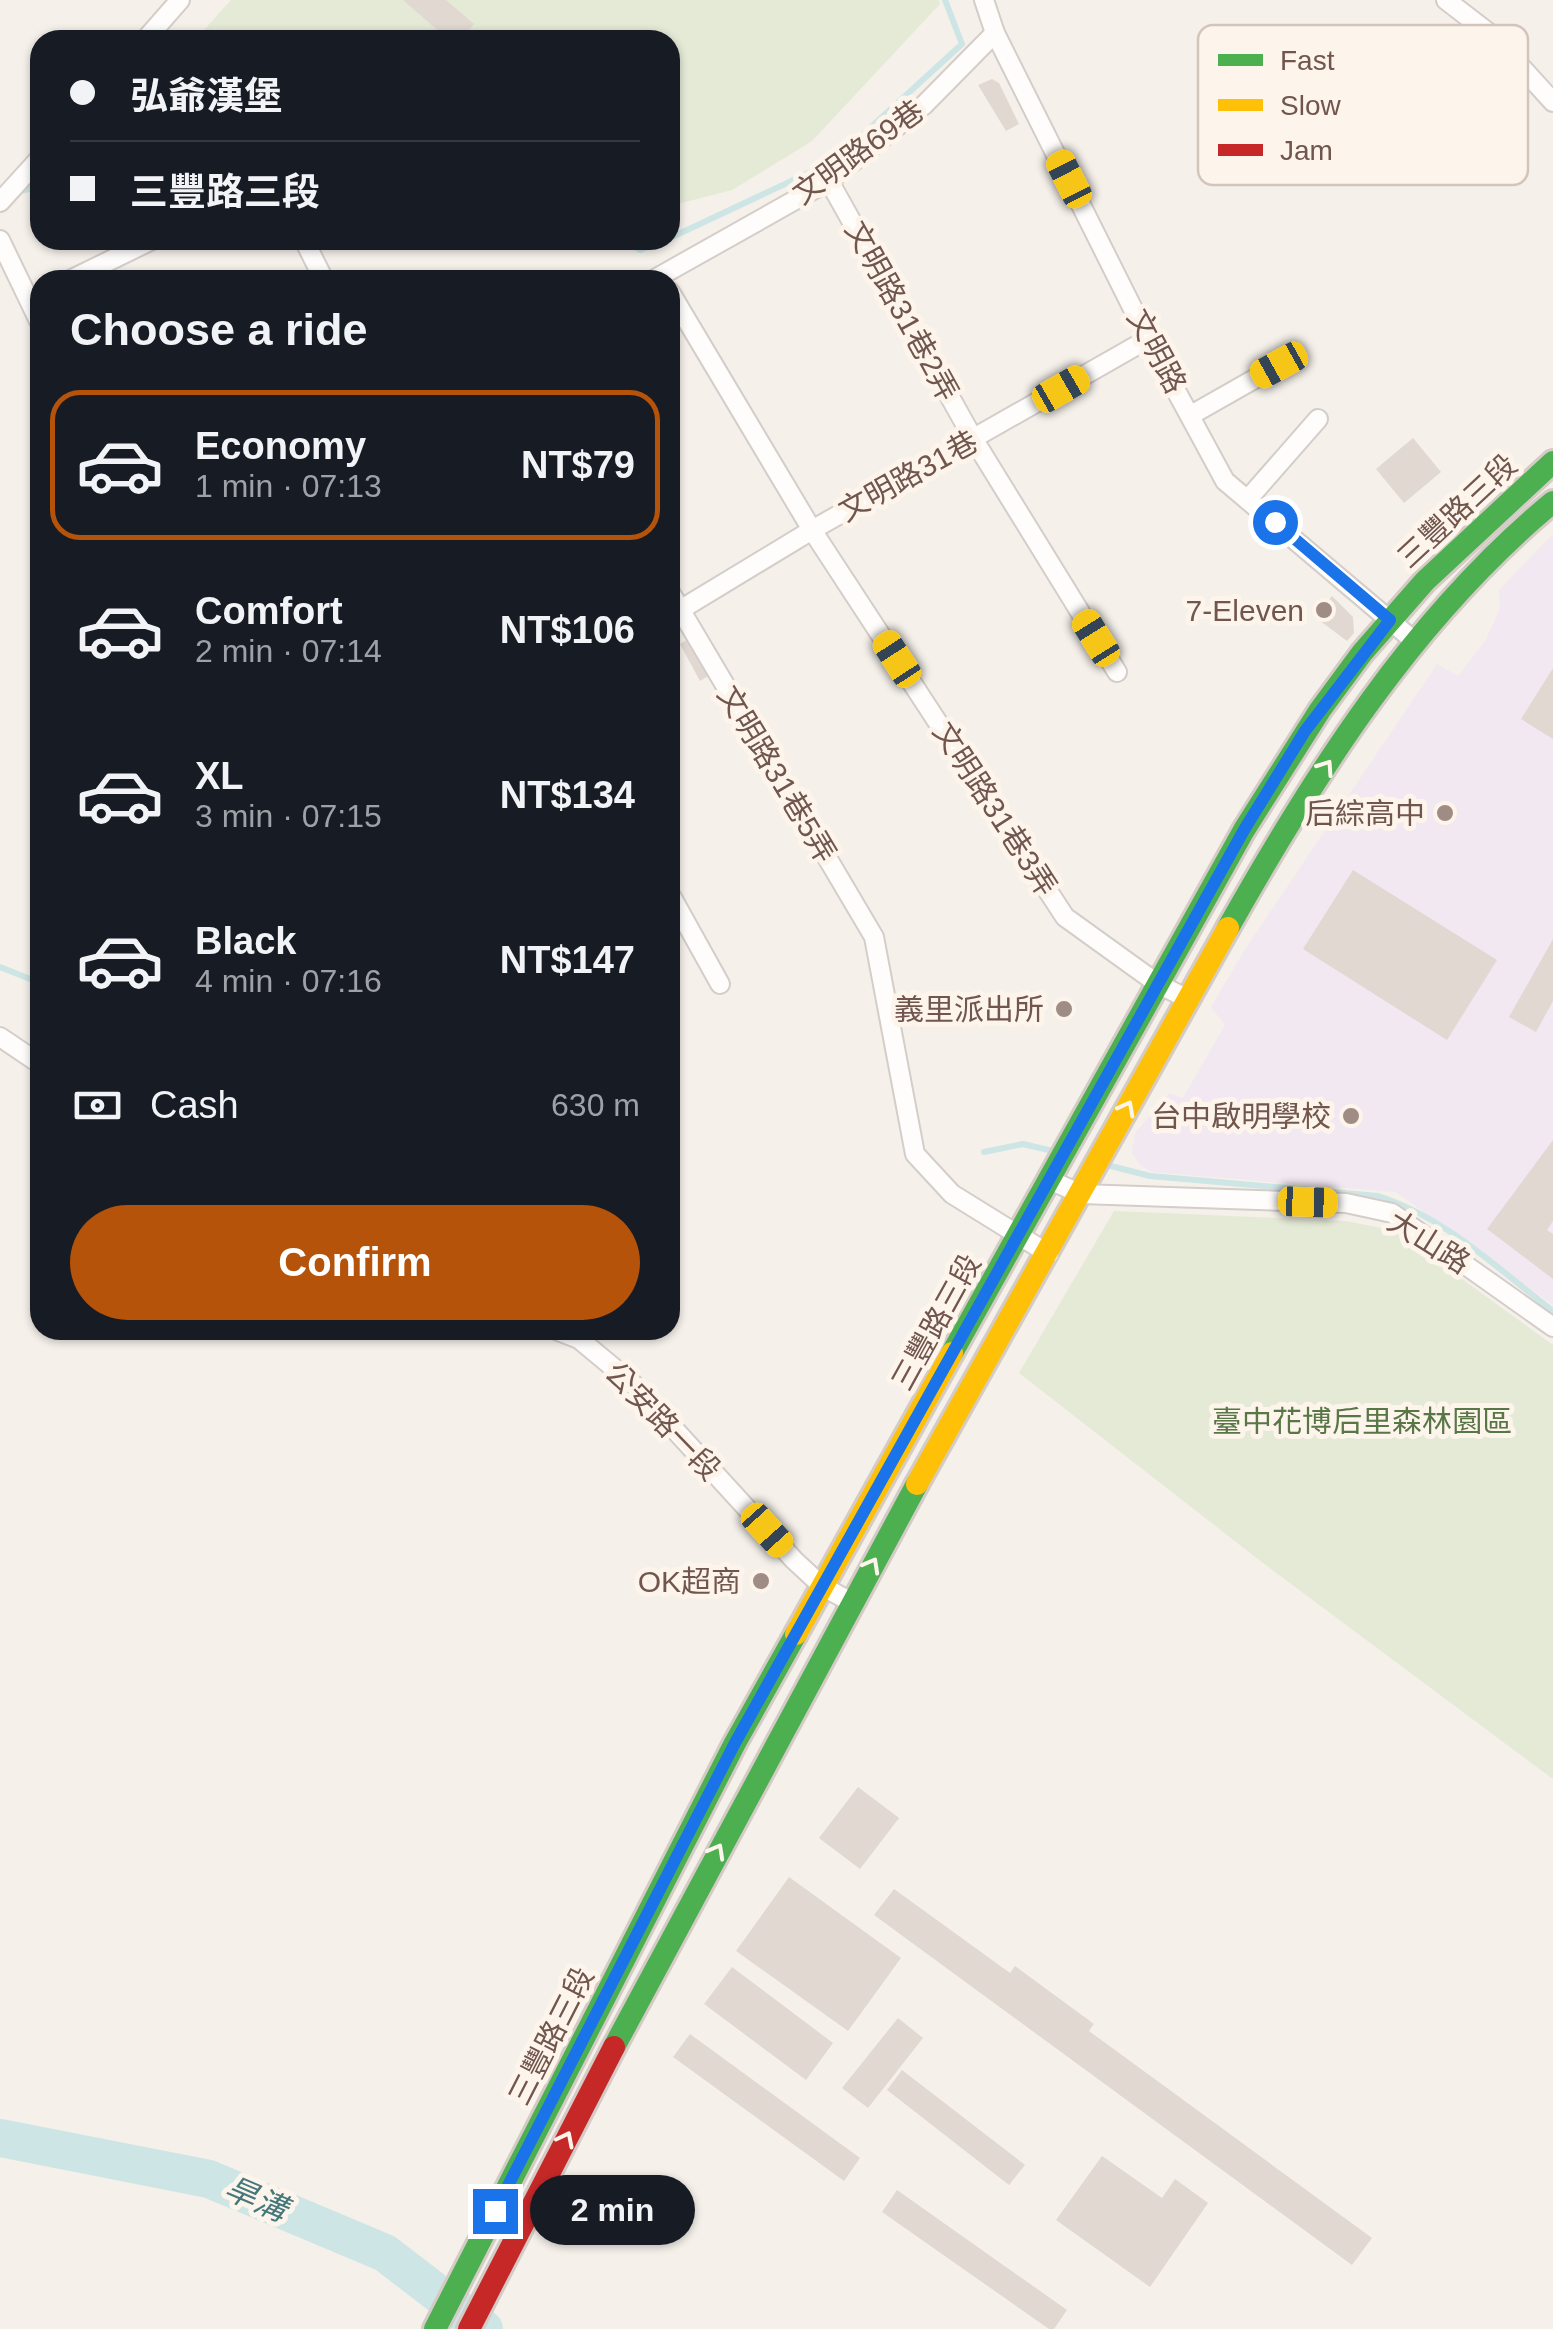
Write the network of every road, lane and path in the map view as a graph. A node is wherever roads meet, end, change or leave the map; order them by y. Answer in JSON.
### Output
{"nodes":[{"id":1,"x":180,"y":0,"type":"edge"},
{"id":2,"x":1446,"y":0,"type":"edge"},
{"id":3,"x":989,"y":2,"type":"edge"},
{"id":4,"x":1478,"y":25,"type":"edge"},
{"id":5,"x":154,"y":30,"type":"edge"},
{"id":6,"x":995,"y":33,"type":"junction"},
{"id":7,"x":1528,"y":74,"type":"edge"},
{"id":8,"x":1553,"y":102,"type":"edge"},
{"id":9,"x":30,"y":169,"type":"edge"},
{"id":10,"x":829,"y":181,"type":"junction"},
{"id":11,"x":0,"y":202,"type":"edge"},
{"id":12,"x":0,"y":240,"type":"edge"},
{"id":13,"x":132,"y":250,"type":"edge"},
{"id":14,"x":90,"y":270,"type":"edge"},
{"id":15,"x":680,"y":271,"type":"edge"},
{"id":16,"x":30,"y":291,"type":"edge"},
{"id":17,"x":680,"y":313,"type":"edge"},
{"id":18,"x":1148,"y":339,"type":"junction"},
{"id":19,"x":1279,"y":365,"type":"dead end"},
{"id":20,"x":1191,"y":415,"type":"junction"},
{"id":21,"x":1318,"y":418,"type":"dead end"},
{"id":22,"x":974,"y":440,"type":"junction"},
{"id":23,"x":1553,"y":462,"type":"edge"},
{"id":24,"x":1248,"y":499,"type":"junction"},
{"id":25,"x":1553,"y":502,"type":"edge"},
{"id":26,"x":812,"y":530,"type":"junction"},
{"id":27,"x":680,"y":610,"type":"edge"},
{"id":28,"x":1390,"y":620,"type":"junction"},
{"id":29,"x":680,"y":621,"type":"edge"},
{"id":30,"x":1413,"y":640,"type":"junction"},
{"id":31,"x":1116,"y":672,"type":"dead end"},
{"id":32,"x":680,"y":912,"type":"edge"},
{"id":33,"x":720,"y":984,"type":"dead end"},
{"id":34,"x":1158,"y":984,"type":"junction"},
{"id":35,"x":1186,"y":998,"type":"junction"},
{"id":36,"x":0,"y":1037,"type":"edge"},
{"id":37,"x":30,"y":1057,"type":"edge"},
{"id":38,"x":1052,"y":1180,"type":"junction"},
{"id":39,"x":1081,"y":1194,"type":"junction"},
{"id":40,"x":1020,"y":1236,"type":"junction"},
{"id":41,"x":1049,"y":1254,"type":"junction"},
{"id":42,"x":1553,"y":1327,"type":"edge"},
{"id":43,"x":580,"y":1340,"type":"edge"},
{"id":44,"x":822,"y":1586,"type":"junction"},
{"id":45,"x":851,"y":1602,"type":"junction"},
{"id":46,"x":495,"y":2211,"type":"junction"},
{"id":47,"x":521,"y":2225,"type":"junction"},
{"id":48,"x":435,"y":2329,"type":"edge"},
{"id":49,"x":469,"y":2329,"type":"edge"}],
"edges":[{"from":1,"to":5,"type":"street"},
{"from":2,"to":4,"type":"street"},
{"from":3,"to":6,"type":"street","name":"文明路"},
{"from":6,"to":10,"type":"street","name":"文明路69巷"},
{"from":6,"to":18,"type":"street","name":"文明路"},
{"from":7,"to":8,"type":"street"},
{"from":9,"to":11,"type":"street"},
{"from":10,"to":15,"type":"street","name":"文明路69巷"},
{"from":10,"to":22,"type":"street","name":"文明路31巷2弄"},
{"from":12,"to":16,"type":"street"},
{"from":13,"to":14,"type":"street"},
{"from":17,"to":26,"type":"street","name":"文明路31巷3弄"},
{"from":18,"to":20,"type":"street","name":"文明路"},
{"from":18,"to":22,"type":"street","name":"文明路31巷"},
{"from":19,"to":20,"type":"street"},
{"from":20,"to":24,"type":"street","name":"文明路"},
{"from":21,"to":24,"type":"street"},
{"from":22,"to":26,"type":"street","name":"文明路31巷"},
{"from":22,"to":31,"type":"street","name":"文明路31巷2弄"},
{"from":23,"to":28,"type":"main road","name":"三豐路三段"},
{"from":24,"to":28,"type":"street","name":"文明路"},
{"from":25,"to":30,"type":"main road","name":"三豐路三段"},
{"from":26,"to":27,"type":"street","name":"文明路31巷"},
{"from":26,"to":34,"type":"street","name":"文明路31巷3弄"},
{"from":28,"to":30,"type":"street","name":"文明路"},
{"from":28,"to":34,"type":"main road","name":"三豐路三段"},
{"from":29,"to":40,"type":"street","name":"文明路31巷5弄"},
{"from":35,"to":30,"type":"main road","name":"三豐路三段","one_way":true},
{"from":32,"to":33,"type":"street"},
{"from":34,"to":35,"type":"street","name":"文明路31巷3弄"},
{"from":34,"to":38,"type":"main road","name":"三豐路三段"},
{"from":39,"to":35,"type":"main road","name":"三豐路三段","one_way":true},
{"from":36,"to":37,"type":"street"},
{"from":38,"to":39,"type":"street","name":"大山路"},
{"from":38,"to":40,"type":"main road","name":"三豐路三段"},
{"from":39,"to":41,"type":"main road","name":"三豐路三段"},
{"from":39,"to":42,"type":"street","name":"大山路"},
{"from":40,"to":41,"type":"street","name":"文明路31巷5弄"},
{"from":40,"to":44,"type":"main road","name":"三豐路三段"},
{"from":45,"to":41,"type":"main road","name":"三豐路三段","one_way":true},
{"from":43,"to":44,"type":"street","name":"公安路一段"},
{"from":44,"to":45,"type":"street","name":"公安路一段"},
{"from":44,"to":46,"type":"main road","name":"三豐路三段"},
{"from":47,"to":45,"type":"main road","name":"三豐路三段","one_way":true},
{"from":46,"to":47,"type":"main road"},
{"from":46,"to":48,"type":"main road","name":"三豐路三段"},
{"from":47,"to":49,"type":"main road","name":"三豐路三段"}]}
